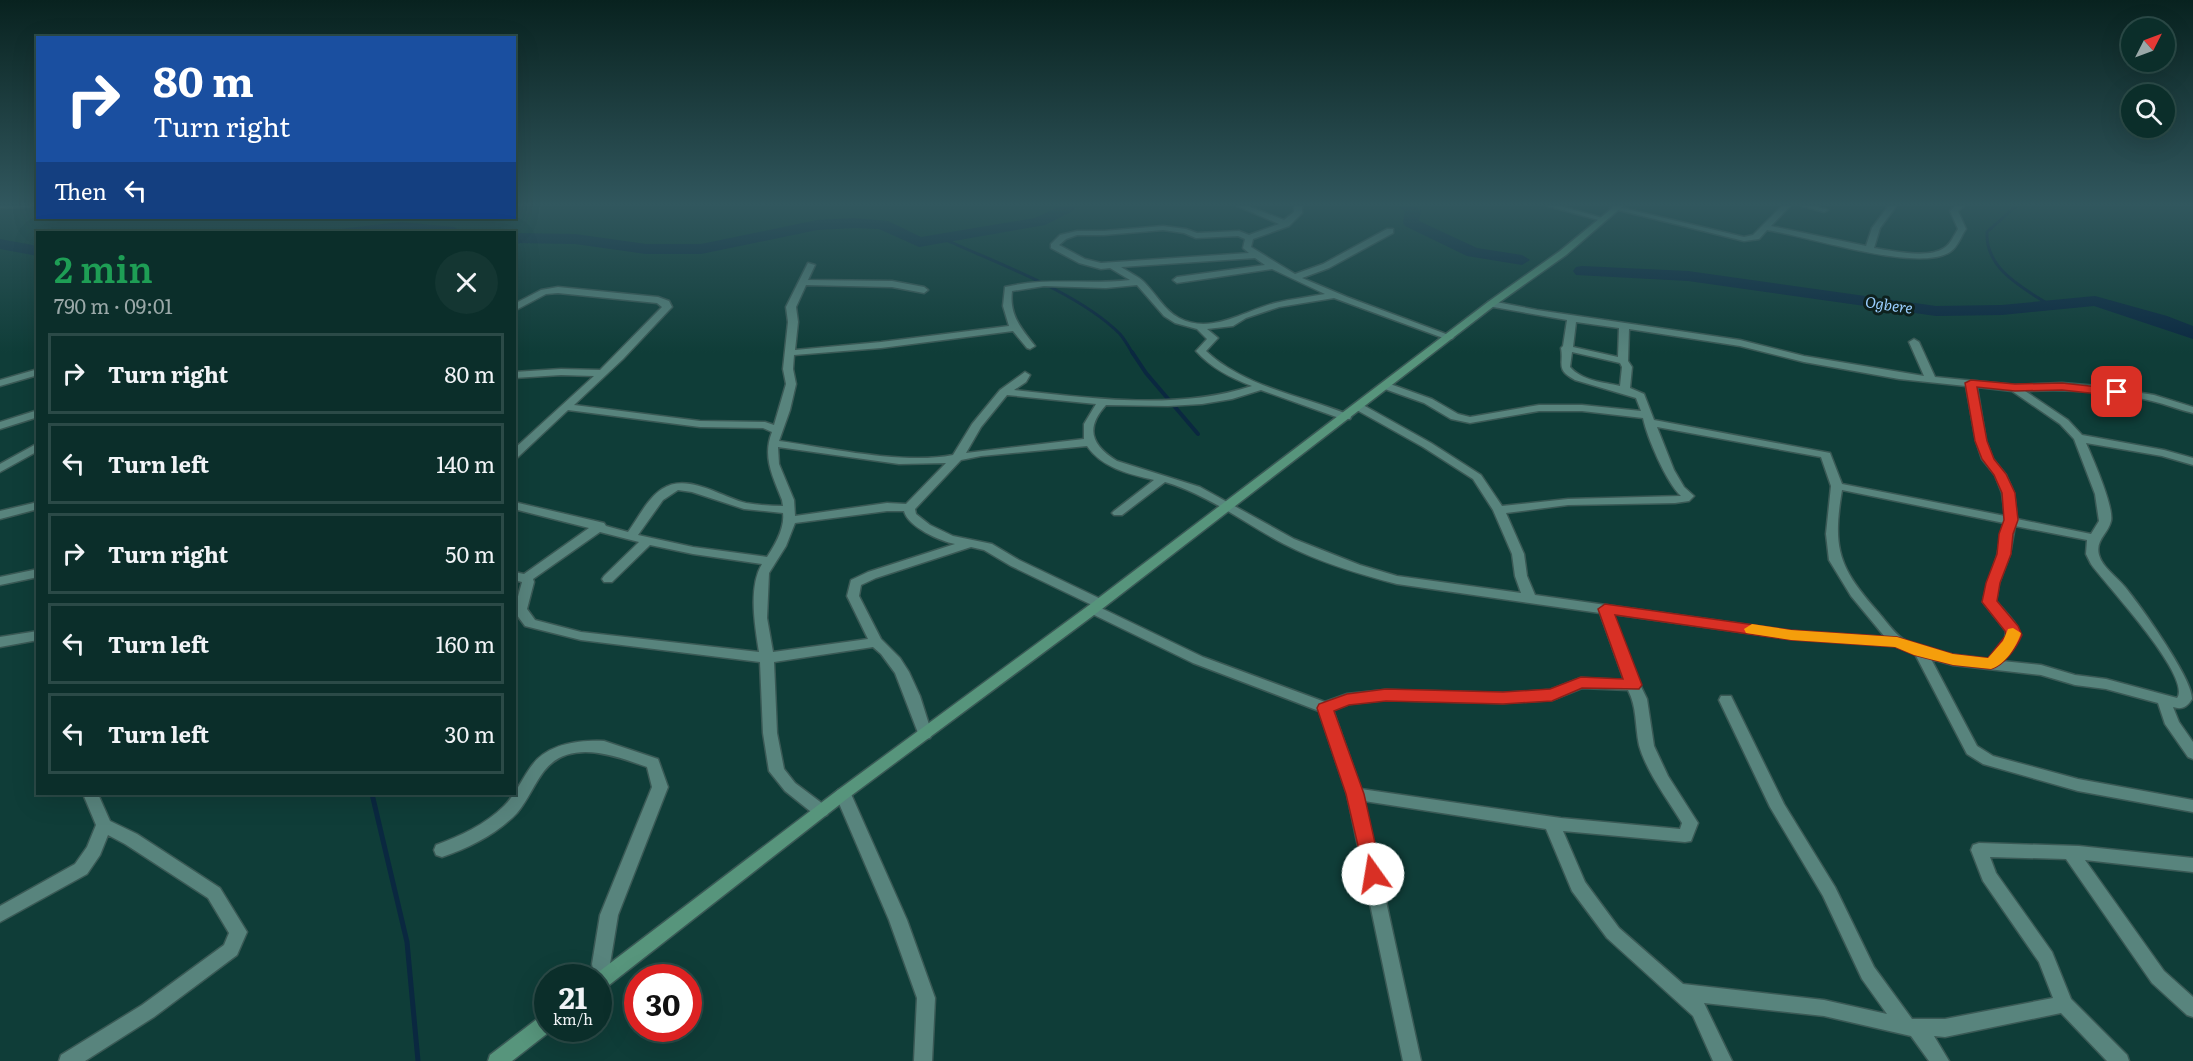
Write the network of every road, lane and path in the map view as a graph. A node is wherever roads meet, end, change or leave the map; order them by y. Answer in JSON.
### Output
{"nodes":[{"id":1,"x":1070,"y":255,"type":"edge"},
{"id":2,"x":1256,"y":255,"type":"joint"},
{"id":3,"x":1347,"y":255,"type":"edge"},
{"id":4,"x":1561,"y":255,"type":"edge"},
{"id":5,"x":1903,"y":255,"type":"edge"},
{"id":6,"x":1938,"y":255,"type":"edge"},
{"id":7,"x":811,"y":265,"type":"dead end"},
{"id":8,"x":1113,"y":266,"type":"junction"},
{"id":9,"x":1273,"y":266,"type":"junction"},
{"id":10,"x":1296,"y":277,"type":"junction"},
{"id":11,"x":1177,"y":280,"type":"dead end"},
{"id":12,"x":802,"y":282,"type":"junction"},
{"id":13,"x":1139,"y":282,"type":"junction"},
{"id":14,"x":924,"y":290,"type":"dead end"},
{"id":15,"x":1337,"y":295,"type":"junction"},
{"id":16,"x":1491,"y":303,"type":"junction"},
{"id":17,"x":516,"y":307,"type":"edge"},
{"id":18,"x":1572,"y":318,"type":"junction"},
{"id":19,"x":1624,"y":326,"type":"junction"},
{"id":20,"x":1200,"y":327,"type":"junction"},
{"id":21,"x":1014,"y":328,"type":"junction"},
{"id":22,"x":1449,"y":337,"type":"junction"},
{"id":23,"x":1914,"y":342,"type":"dead end"},
{"id":24,"x":1030,"y":346,"type":"dead end"},
{"id":25,"x":1566,"y":348,"type":"junction"},
{"id":26,"x":789,"y":353,"type":"junction"},
{"id":27,"x":1623,"y":361,"type":"junction"},
{"id":28,"x":36,"y":373,"type":"edge"},
{"id":29,"x":603,"y":373,"type":"junction"},
{"id":30,"x":516,"y":375,"type":"edge"},
{"id":31,"x":1025,"y":375,"type":"dead end"},
{"id":32,"x":1931,"y":379,"type":"junction"},
{"id":33,"x":0,"y":383,"type":"edge"},
{"id":34,"x":1971,"y":383,"type":"junction"},
{"id":35,"x":1386,"y":386,"type":"junction"},
{"id":36,"x":1260,"y":387,"type":"junction"},
{"id":37,"x":1625,"y":388,"type":"junction"},
{"id":38,"x":2015,"y":388,"type":"junction"},
{"id":39,"x":1004,"y":392,"type":"junction"},
{"id":40,"x":1104,"y":401,"type":"junction"},
{"id":41,"x":566,"y":407,"type":"junction"},
{"id":42,"x":1359,"y":407,"type":"junction"},
{"id":43,"x":2193,"y":410,"type":"edge"},
{"id":44,"x":36,"y":414,"type":"edge"},
{"id":45,"x":1346,"y":417,"type":"junction"},
{"id":46,"x":1648,"y":418,"type":"junction"},
{"id":47,"x":0,"y":426,"type":"edge"},
{"id":48,"x":776,"y":430,"type":"junction"},
{"id":49,"x":2079,"y":438,"type":"junction"},
{"id":50,"x":1090,"y":442,"type":"junction"},
{"id":51,"x":773,"y":444,"type":"junction"},
{"id":52,"x":36,"y":447,"type":"edge"},
{"id":53,"x":516,"y":453,"type":"edge"},
{"id":54,"x":956,"y":460,"type":"junction"},
{"id":55,"x":2193,"y":462,"type":"edge"},
{"id":56,"x":0,"y":469,"type":"edge"},
{"id":57,"x":1162,"y":479,"type":"junction"},
{"id":58,"x":1837,"y":486,"type":"junction"},
{"id":59,"x":516,"y":505,"type":"edge"},
{"id":60,"x":1228,"y":505,"type":"junction"},
{"id":61,"x":36,"y":506,"type":"edge"},
{"id":62,"x":909,"y":508,"type":"junction"},
{"id":63,"x":1499,"y":510,"type":"junction"},
{"id":64,"x":1118,"y":513,"type":"dead end"},
{"id":65,"x":0,"y":515,"type":"edge"},
{"id":66,"x":790,"y":515,"type":"junction"},
{"id":67,"x":2011,"y":520,"type":"junction"},
{"id":68,"x":600,"y":526,"type":"junction"},
{"id":69,"x":631,"y":536,"type":"junction"},
{"id":70,"x":2094,"y":538,"type":"junction"},
{"id":71,"x":647,"y":541,"type":"junction"},
{"id":72,"x":968,"y":544,"type":"junction"},
{"id":73,"x":770,"y":561,"type":"junction"},
{"id":74,"x":36,"y":573,"type":"edge"},
{"id":75,"x":520,"y":577,"type":"edge"},
{"id":76,"x":608,"y":579,"type":"dead end"},
{"id":77,"x":0,"y":581,"type":"edge"},
{"id":78,"x":1530,"y":599,"type":"junction"},
{"id":79,"x":1096,"y":607,"type":"junction"},
{"id":80,"x":517,"y":608,"type":"edge"},
{"id":81,"x":1605,"y":609,"type":"junction"},
{"id":82,"x":36,"y":635,"type":"edge"},
{"id":83,"x":0,"y":642,"type":"edge"},
{"id":84,"x":876,"y":642,"type":"junction"},
{"id":85,"x":1897,"y":642,"type":"junction"},
{"id":86,"x":1920,"y":651,"type":"junction"},
{"id":87,"x":767,"y":658,"type":"junction"},
{"id":88,"x":1991,"y":664,"type":"junction"},
{"id":89,"x":1634,"y":685,"type":"junction"},
{"id":90,"x":2190,"y":688,"type":"edge"},
{"id":91,"x":1726,"y":700,"type":"dead end"},
{"id":92,"x":2164,"y":701,"type":"junction"},
{"id":93,"x":1325,"y":708,"type":"junction"},
{"id":94,"x":925,"y":734,"type":"junction"},
{"id":95,"x":2193,"y":753,"type":"edge"},
{"id":96,"x":843,"y":794,"type":"junction"},
{"id":97,"x":1355,"y":794,"type":"junction"},
{"id":98,"x":91,"y":795,"type":"edge"},
{"id":99,"x":2193,"y":806,"type":"edge"},
{"id":100,"x":821,"y":812,"type":"junction"},
{"id":101,"x":1552,"y":824,"type":"junction"},
{"id":102,"x":104,"y":825,"type":"junction"},
{"id":103,"x":442,"y":850,"type":"dead end"},
{"id":104,"x":2071,"y":853,"type":"junction"},
{"id":105,"x":2193,"y":865,"type":"edge"},
{"id":106,"x":0,"y":915,"type":"edge"},
{"id":107,"x":602,"y":964,"type":"edge"},
{"id":108,"x":612,"y":973,"type":"edge"},
{"id":109,"x":1679,"y":992,"type":"junction"},
{"id":110,"x":2064,"y":1004,"type":"junction"},
{"id":111,"x":2193,"y":1009,"type":"edge"},
{"id":112,"x":1911,"y":1027,"type":"junction"},
{"id":113,"x":534,"y":1033,"type":"edge"},
{"id":114,"x":68,"y":1061,"type":"edge"},
{"id":115,"x":497,"y":1061,"type":"edge"},
{"id":116,"x":923,"y":1061,"type":"edge"},
{"id":117,"x":1412,"y":1061,"type":"edge"},
{"id":118,"x":1723,"y":1061,"type":"edge"},
{"id":119,"x":1940,"y":1061,"type":"edge"},
{"id":120,"x":2120,"y":1061,"type":"edge"}],
"edges":[{"from":1,"to":8,"type":"street"},
{"from":2,"to":8,"type":"street"},
{"from":2,"to":9,"type":"street"},
{"from":3,"to":10,"type":"street"},
{"from":4,"to":16,"type":"main road"},
{"from":5,"to":6,"type":"street"},
{"from":7,"to":12,"type":"street"},
{"from":8,"to":13,"type":"street"},
{"from":9,"to":10,"type":"street"},
{"from":9,"to":11,"type":"street"},
{"from":10,"to":15,"type":"street"},
{"from":12,"to":14,"type":"street"},
{"from":12,"to":26,"type":"street"},
{"from":13,"to":20,"type":"street"},
{"from":13,"to":21,"type":"street"},
{"from":15,"to":20,"type":"street"},
{"from":15,"to":22,"type":"street"},
{"from":16,"to":18,"type":"street"},
{"from":16,"to":22,"type":"main road"},
{"from":17,"to":29,"type":"street"},
{"from":18,"to":19,"type":"street"},
{"from":18,"to":25,"type":"street"},
{"from":19,"to":27,"type":"street"},
{"from":19,"to":32,"type":"street"},
{"from":20,"to":36,"type":"street"},
{"from":21,"to":24,"type":"street"},
{"from":21,"to":26,"type":"street"},
{"from":22,"to":35,"type":"main road"},
{"from":23,"to":32,"type":"street"},
{"from":25,"to":27,"type":"street"},
{"from":25,"to":37,"type":"street"},
{"from":26,"to":48,"type":"street"},
{"from":27,"to":37,"type":"street"},
{"from":28,"to":33,"type":"street"},
{"from":29,"to":30,"type":"street"},
{"from":29,"to":41,"type":"street"},
{"from":31,"to":39,"type":"street"},
{"from":32,"to":34,"type":"street"},
{"from":34,"to":38,"type":"street"},
{"from":34,"to":67,"type":"street"},
{"from":35,"to":42,"type":"main road"},
{"from":35,"to":46,"type":"street"},
{"from":36,"to":40,"type":"street"},
{"from":36,"to":45,"type":"street"},
{"from":37,"to":46,"type":"street"},
{"from":38,"to":43,"type":"street"},
{"from":38,"to":49,"type":"street"},
{"from":39,"to":40,"type":"street"},
{"from":39,"to":54,"type":"street"},
{"from":40,"to":50,"type":"street"},
{"from":41,"to":48,"type":"street"},
{"from":41,"to":53,"type":"street"},
{"from":42,"to":45,"type":"main road"},
{"from":42,"to":63,"type":"street"},
{"from":44,"to":47,"type":"street"},
{"from":45,"to":60,"type":"main road"},
{"from":46,"to":58,"type":"street"},
{"from":46,"to":63,"type":"street"},
{"from":48,"to":51,"type":"street"},
{"from":49,"to":55,"type":"street"},
{"from":49,"to":70,"type":"street"},
{"from":50,"to":54,"type":"street"},
{"from":50,"to":57,"type":"street"},
{"from":51,"to":54,"type":"street"},
{"from":51,"to":66,"type":"street"},
{"from":52,"to":56,"type":"street"},
{"from":54,"to":62,"type":"street"},
{"from":57,"to":60,"type":"street"},
{"from":57,"to":64,"type":"street"},
{"from":58,"to":67,"type":"street"},
{"from":58,"to":85,"type":"street"},
{"from":59,"to":68,"type":"street"},
{"from":60,"to":78,"type":"street"},
{"from":60,"to":79,"type":"main road"},
{"from":61,"to":65,"type":"street"},
{"from":62,"to":66,"type":"street"},
{"from":62,"to":72,"type":"street"},
{"from":63,"to":78,"type":"street"},
{"from":66,"to":69,"type":"street"},
{"from":66,"to":73,"type":"street"},
{"from":67,"to":70,"type":"street"},
{"from":67,"to":88,"type":"street"},
{"from":68,"to":69,"type":"street"},
{"from":68,"to":75,"type":"street"},
{"from":69,"to":71,"type":"street"},
{"from":70,"to":90,"type":"street"},
{"from":71,"to":73,"type":"street"},
{"from":71,"to":76,"type":"street"},
{"from":72,"to":79,"type":"street"},
{"from":72,"to":84,"type":"street"},
{"from":73,"to":87,"type":"street"},
{"from":74,"to":77,"type":"street"},
{"from":75,"to":80,"type":"street"},
{"from":78,"to":81,"type":"street"},
{"from":79,"to":93,"type":"street"},
{"from":79,"to":94,"type":"main road"},
{"from":80,"to":87,"type":"street"},
{"from":81,"to":85,"type":"street"},
{"from":81,"to":89,"type":"street"},
{"from":82,"to":83,"type":"street"},
{"from":84,"to":87,"type":"street"},
{"from":84,"to":94,"type":"street"},
{"from":85,"to":86,"type":"street"},
{"from":86,"to":88,"type":"street"},
{"from":86,"to":99,"type":"street"},
{"from":87,"to":100,"type":"street"},
{"from":88,"to":92,"type":"street"},
{"from":89,"to":93,"type":"street"},
{"from":89,"to":101,"type":"street"},
{"from":90,"to":92,"type":"street"},
{"from":91,"to":112,"type":"street"},
{"from":92,"to":95,"type":"street"},
{"from":93,"to":97,"type":"street"},
{"from":94,"to":96,"type":"main road"},
{"from":96,"to":100,"type":"main road"},
{"from":96,"to":116,"type":"street"},
{"from":97,"to":101,"type":"street"},
{"from":97,"to":117,"type":"street"},
{"from":98,"to":102,"type":"street"},
{"from":100,"to":108,"type":"main road"},
{"from":101,"to":109,"type":"street"},
{"from":102,"to":106,"type":"street"},
{"from":102,"to":114,"type":"street"},
{"from":103,"to":107,"type":"street"},
{"from":104,"to":105,"type":"street"},
{"from":104,"to":110,"type":"street"},
{"from":104,"to":111,"type":"street"},
{"from":109,"to":112,"type":"street"},
{"from":109,"to":118,"type":"street"},
{"from":110,"to":112,"type":"street"},
{"from":110,"to":120,"type":"street"},
{"from":112,"to":119,"type":"street"},
{"from":113,"to":115,"type":"main road"}]}
